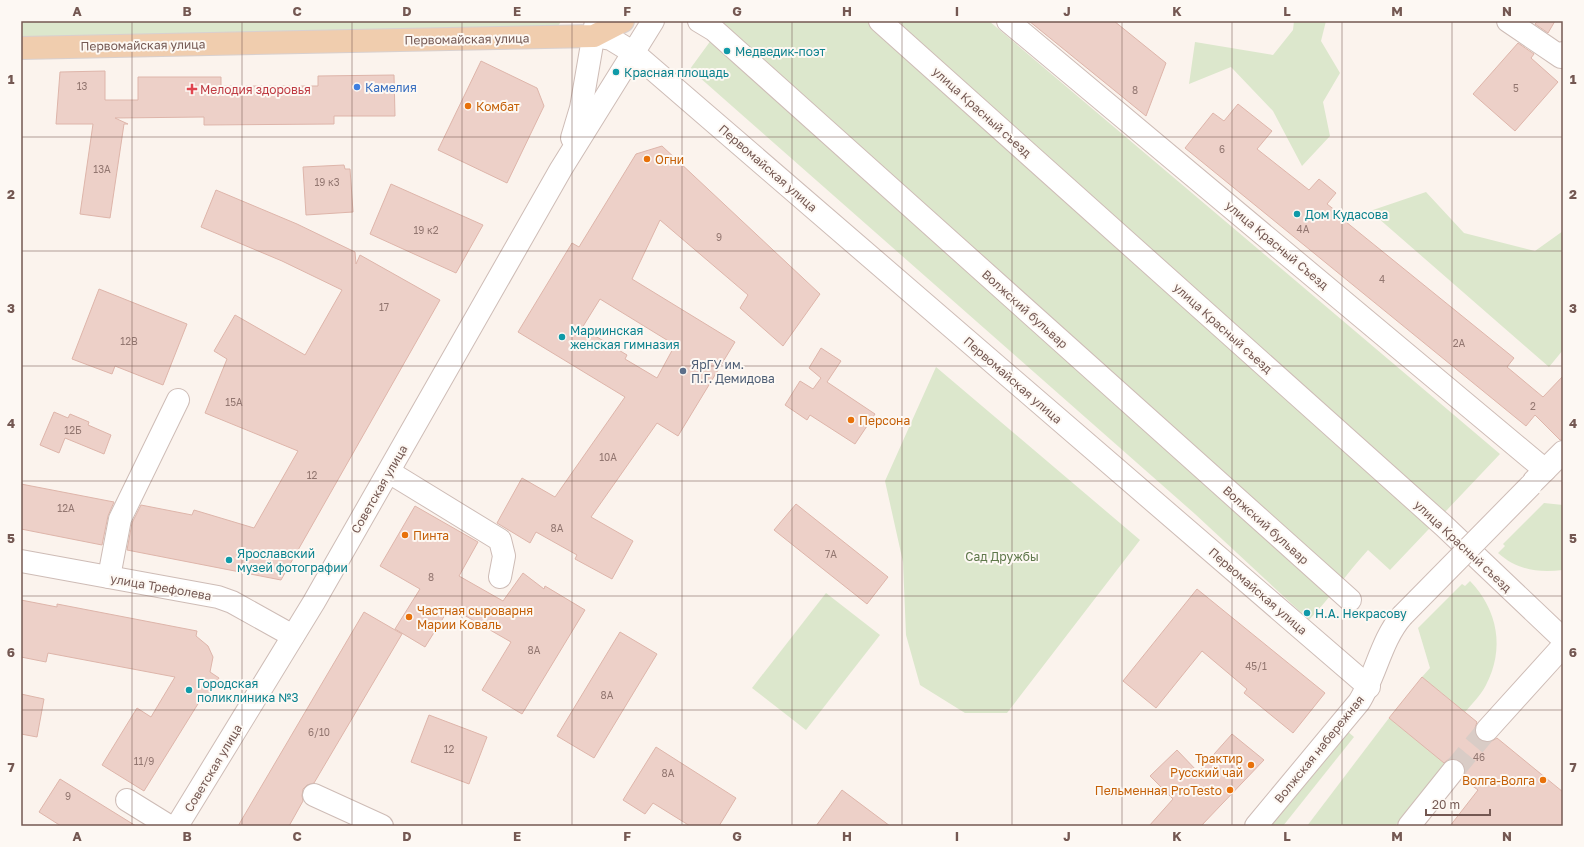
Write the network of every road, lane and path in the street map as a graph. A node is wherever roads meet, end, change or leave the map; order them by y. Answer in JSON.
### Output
{"nodes":[{"id":1,"x":623,"y":21,"type":"edge"},
{"id":2,"x":653,"y":21,"type":"edge"},
{"id":3,"x":699,"y":21,"type":"edge"},
{"id":4,"x":880,"y":21,"type":"edge"},
{"id":5,"x":1008,"y":21,"type":"edge"},
{"id":6,"x":1508,"y":21,"type":"edge"},
{"id":7,"x":595,"y":28,"type":"edge"},
{"id":8,"x":21,"y":48,"type":"edge"},
{"id":9,"x":634,"y":52,"type":"junction"},
{"id":10,"x":1563,"y":53,"type":"edge"},
{"id":11,"x":561,"y":169,"type":"junction"},
{"id":12,"x":178,"y":400,"type":"dead end"},
{"id":13,"x":1563,"y":452,"type":"edge"},
{"id":14,"x":389,"y":472,"type":"junction"},
{"id":15,"x":1538,"y":478,"type":"junction"},
{"id":16,"x":21,"y":561,"type":"edge"},
{"id":17,"x":109,"y":577,"type":"junction"},
{"id":18,"x":500,"y":577,"type":"dead end"},
{"id":19,"x":1350,"y":600,"type":"dead end"},
{"id":20,"x":293,"y":636,"type":"junction"},
{"id":21,"x":1563,"y":639,"type":"edge"},
{"id":22,"x":1563,"y":646,"type":"edge"},
{"id":23,"x":1369,"y":686,"type":"junction"},
{"id":24,"x":1487,"y":730,"type":"tunnel mouth"},
{"id":25,"x":1453,"y":770,"type":"tunnel mouth"},
{"id":26,"x":314,"y":795,"type":"dead end"},
{"id":27,"x":127,"y":800,"type":"dead end"},
{"id":28,"x":169,"y":826,"type":"edge"},
{"id":29,"x":177,"y":826,"type":"edge"},
{"id":30,"x":382,"y":826,"type":"edge"},
{"id":31,"x":1256,"y":826,"type":"edge"},
{"id":32,"x":1408,"y":826,"type":"edge"}],
"edges":[{"from":1,"to":7,"type":"main road"},
{"from":2,"to":9,"type":"street","name":"Советская улица"},
{"from":3,"to":19,"type":"street","name":"Волжский бульвар"},
{"from":4,"to":21,"type":"street","name":"улица Красный съезд"},
{"from":5,"to":15,"type":"street","name":"улица Красный Съезд"},
{"from":6,"to":10,"type":"street"},
{"from":7,"to":8,"type":"main road","name":"Первомайская улица"},
{"from":7,"to":9,"type":"street","name":"Первомайская улица"},
{"from":7,"to":11,"type":"street","name":"Советская улица"},
{"from":9,"to":11,"type":"street","name":"Советская улица"},
{"from":9,"to":23,"type":"street","name":"Первомайская улица"},
{"from":11,"to":14,"type":"street","name":"Советская улица"},
{"from":12,"to":17,"type":"street"},
{"from":13,"to":15,"type":"street","name":"Волжская набережная"},
{"from":14,"to":18,"type":"street"},
{"from":14,"to":20,"type":"street","name":"Советская улица"},
{"from":15,"to":23,"type":"street","name":"Волжская набережная","bridge":true},
{"from":16,"to":17,"type":"street","name":"улица Трефолева"},
{"from":17,"to":20,"type":"street","name":"улица Трефолева"},
{"from":20,"to":29,"type":"street","name":"Советская улица"},
{"from":22,"to":24,"type":"street"},
{"from":23,"to":31,"type":"street","name":"Волжская набережная"},
{"from":25,"to":32,"type":"street"},
{"from":26,"to":30,"type":"street"},
{"from":27,"to":28,"type":"street"}]}
